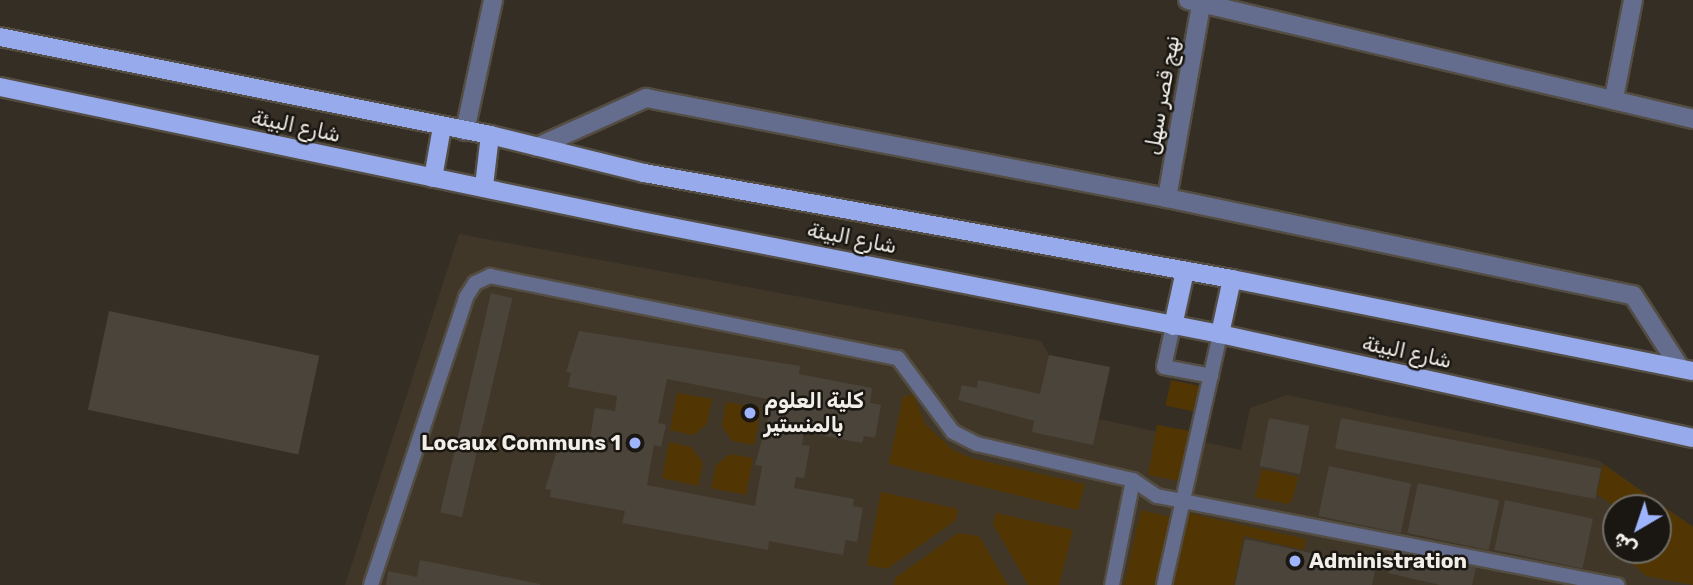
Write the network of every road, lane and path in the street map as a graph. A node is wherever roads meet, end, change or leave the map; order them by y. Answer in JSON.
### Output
{"nodes":[{"id":1,"x":493,"y":0,"type":"edge"},
{"id":2,"x":1633,"y":0,"type":"edge"},
{"id":3,"x":1197,"y":1,"type":"edge"},
{"id":4,"x":0,"y":37,"type":"edge"},
{"id":5,"x":0,"y":87,"type":"edge"},
{"id":6,"x":1614,"y":98,"type":"junction"},
{"id":7,"x":1693,"y":119,"type":"edge"},
{"id":8,"x":442,"y":127,"type":"junction"},
{"id":9,"x":465,"y":131,"type":"junction"},
{"id":10,"x":490,"y":135,"type":"junction"},
{"id":11,"x":537,"y":146,"type":"junction"},
{"id":12,"x":433,"y":178,"type":"junction"},
{"id":13,"x":484,"y":186,"type":"junction"},
{"id":14,"x":1167,"y":198,"type":"junction"},
{"id":15,"x":1185,"y":271,"type":"junction"},
{"id":16,"x":1232,"y":279,"type":"junction"},
{"id":17,"x":1173,"y":326,"type":"junction"},
{"id":18,"x":1220,"y":334,"type":"junction"},
{"id":19,"x":1687,"y":370,"type":"edge"},
{"id":20,"x":1210,"y":376,"type":"junction"},
{"id":21,"x":1693,"y":438,"type":"edge"},
{"id":22,"x":1133,"y":480,"type":"junction"},
{"id":23,"x":1184,"y":501,"type":"junction"},
{"id":24,"x":371,"y":585,"type":"edge"},
{"id":25,"x":1112,"y":585,"type":"edge"},
{"id":26,"x":1164,"y":585,"type":"edge"},
{"id":27,"x":1617,"y":585,"type":"edge"}],
"edges":[{"from":1,"to":9,"type":"street"},
{"from":2,"to":6,"type":"street"},
{"from":3,"to":6,"type":"street"},
{"from":3,"to":14,"type":"street","name":"نهج قصر سهل"},
{"from":4,"to":8,"type":"main road","name":"شارع البيئة"},
{"from":5,"to":12,"type":"main road","name":"شارع البيئة"},
{"from":6,"to":7,"type":"street"},
{"from":8,"to":9,"type":"main road","name":"شارع البيئة"},
{"from":8,"to":12,"type":"main road"},
{"from":9,"to":10,"type":"main road","name":"شارع البيئة"},
{"from":10,"to":11,"type":"main road","name":"شارع البيئة"},
{"from":10,"to":13,"type":"main road"},
{"from":11,"to":14,"type":"street"},
{"from":11,"to":15,"type":"main road","name":"شارع البيئة"},
{"from":12,"to":13,"type":"main road","name":"شارع البيئة"},
{"from":13,"to":17,"type":"main road","name":"شارع البيئة"},
{"from":14,"to":19,"type":"street"},
{"from":15,"to":16,"type":"main road","name":"شارع البيئة"},
{"from":15,"to":17,"type":"main road"},
{"from":16,"to":18,"type":"main road"},
{"from":16,"to":19,"type":"main road","name":"شارع البيئة"},
{"from":17,"to":18,"type":"main road","name":"شارع البيئة"},
{"from":17,"to":20,"type":"lane"},
{"from":18,"to":20,"type":"lane"},
{"from":18,"to":21,"type":"main road","name":"شارع البيئة"},
{"from":20,"to":23,"type":"lane"},
{"from":22,"to":23,"type":"lane"},
{"from":22,"to":24,"type":"lane"},
{"from":22,"to":25,"type":"lane"},
{"from":23,"to":26,"type":"lane"},
{"from":23,"to":27,"type":"lane"}]}
